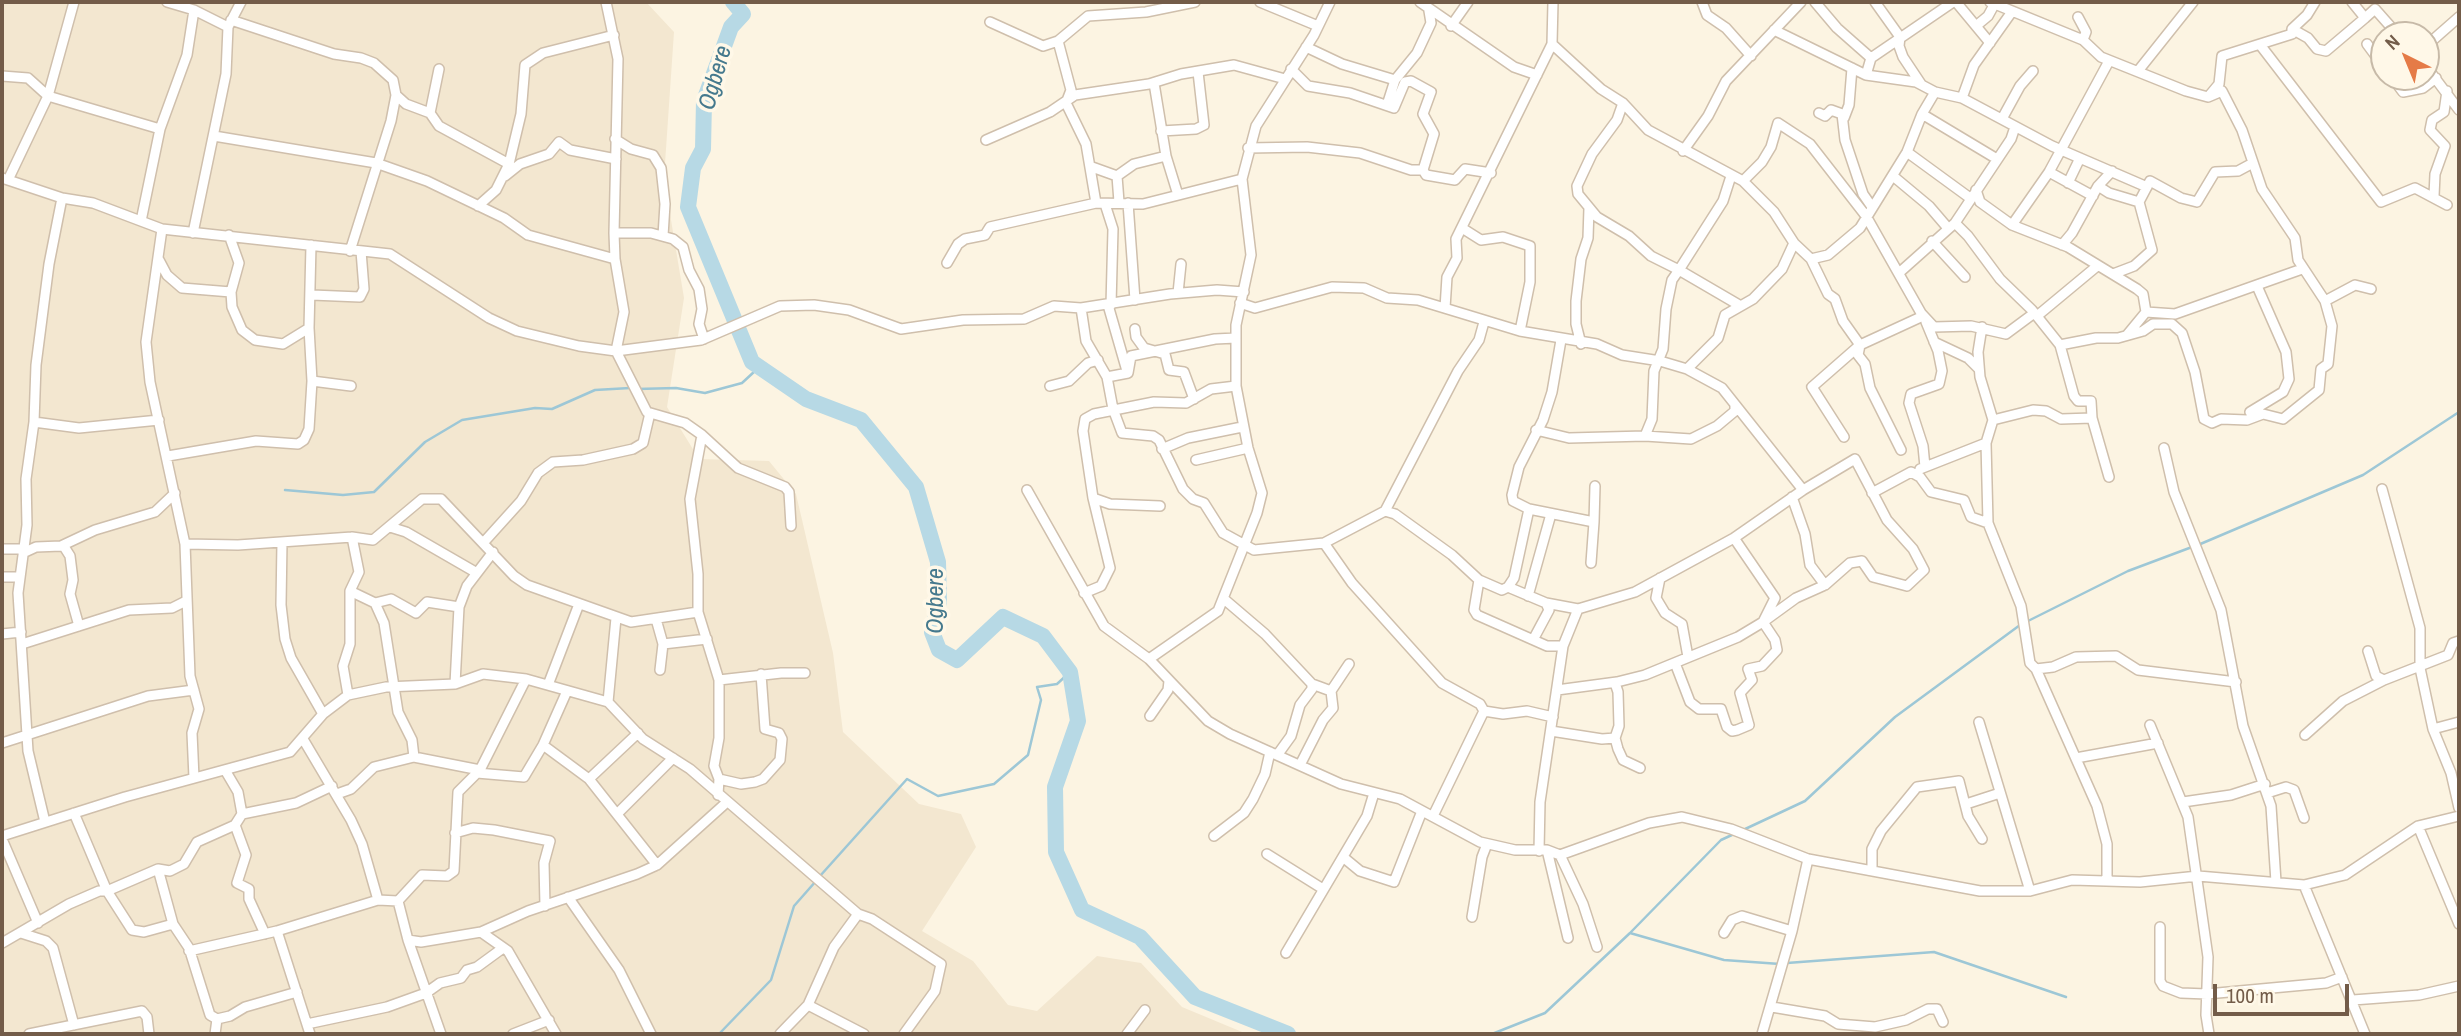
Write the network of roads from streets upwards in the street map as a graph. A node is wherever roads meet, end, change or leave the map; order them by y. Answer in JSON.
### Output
{"nodes":[{"id":1,"x":74,"y":2,"type":"edge"},
{"id":2,"x":167,"y":2,"type":"edge"},
{"id":3,"x":241,"y":2,"type":"edge"},
{"id":4,"x":606,"y":2,"type":"edge"},
{"id":5,"x":1150,"y":2,"type":"edge"},
{"id":6,"x":1195,"y":2,"type":"edge"},
{"id":7,"x":1260,"y":2,"type":"edge"},
{"id":8,"x":1330,"y":2,"type":"edge"},
{"id":9,"x":1420,"y":2,"type":"edge"},
{"id":10,"x":1468,"y":2,"type":"edge"},
{"id":11,"x":1553,"y":2,"type":"edge"},
{"id":12,"x":1702,"y":2,"type":"edge"},
{"id":13,"x":1801,"y":2,"type":"edge"},
{"id":14,"x":1815,"y":2,"type":"edge"},
{"id":15,"x":1875,"y":2,"type":"edge"},
{"id":16,"x":1955,"y":2,"type":"edge"},
{"id":17,"x":2193,"y":2,"type":"edge"},
{"id":18,"x":2315,"y":2,"type":"edge"},
{"id":19,"x":2352,"y":2,"type":"edge"},
{"id":20,"x":1992,"y":3,"type":"edge"},
{"id":21,"x":194,"y":10,"type":"junction"},
{"id":22,"x":1427,"y":10,"type":"junction"},
{"id":23,"x":1146,"y":12,"type":"junction"},
{"id":24,"x":2011,"y":13,"type":"junction"},
{"id":25,"x":2459,"y":17,"type":"edge"},
{"id":26,"x":2078,"y":18,"type":"dead end"},
{"id":27,"x":2365,"y":18,"type":"junction"},
{"id":28,"x":2386,"y":21,"type":"edge"},
{"id":29,"x":990,"y":22,"type":"dead end"},
{"id":30,"x":230,"y":24,"type":"junction"},
{"id":31,"x":1318,"y":26,"type":"junction"},
{"id":32,"x":1451,"y":26,"type":"junction"},
{"id":33,"x":1976,"y":26,"type":"junction"},
{"id":34,"x":2292,"y":29,"type":"junction"},
{"id":35,"x":1774,"y":30,"type":"junction"},
{"id":36,"x":2440,"y":34,"type":"edge"},
{"id":37,"x":614,"y":35,"type":"junction"},
{"id":38,"x":1900,"y":37,"type":"junction"},
{"id":39,"x":2083,"y":40,"type":"junction"},
{"id":40,"x":1058,"y":41,"type":"junction"},
{"id":41,"x":1990,"y":43,"type":"junction"},
{"id":42,"x":1552,"y":44,"type":"junction"},
{"id":43,"x":2367,"y":44,"type":"dead end"},
{"id":44,"x":2262,"y":46,"type":"junction"},
{"id":45,"x":1306,"y":47,"type":"junction"},
{"id":46,"x":2370,"y":48,"type":"edge"},
{"id":47,"x":1751,"y":56,"type":"junction"},
{"id":48,"x":1871,"y":58,"type":"junction"},
{"id":49,"x":2109,"y":61,"type":"junction"},
{"id":50,"x":1852,"y":68,"type":"junction"},
{"id":51,"x":439,"y":69,"type":"dead end"},
{"id":52,"x":1291,"y":69,"type":"junction"},
{"id":53,"x":2033,"y":71,"type":"dead end"},
{"id":54,"x":2138,"y":71,"type":"junction"},
{"id":55,"x":1198,"y":72,"type":"junction"},
{"id":56,"x":1538,"y":75,"type":"junction"},
{"id":57,"x":1866,"y":75,"type":"junction"},
{"id":58,"x":2,"y":76,"type":"edge"},
{"id":59,"x":1285,"y":79,"type":"junction"},
{"id":60,"x":1395,"y":80,"type":"junction"},
{"id":61,"x":1154,"y":82,"type":"junction"},
{"id":62,"x":2440,"y":83,"type":"edge"},
{"id":63,"x":1921,"y":84,"type":"junction"},
{"id":64,"x":1073,"y":92,"type":"junction"},
{"id":65,"x":1936,"y":92,"type":"junction"},
{"id":66,"x":2447,"y":92,"type":"junction"},
{"id":67,"x":396,"y":95,"type":"junction"},
{"id":68,"x":48,"y":96,"type":"junction"},
{"id":69,"x":2208,"y":97,"type":"junction"},
{"id":70,"x":1962,"y":98,"type":"junction"},
{"id":71,"x":1066,"y":103,"type":"junction"},
{"id":72,"x":1623,"y":103,"type":"junction"},
{"id":73,"x":1387,"y":105,"type":"junction"},
{"id":74,"x":2459,"y":110,"type":"edge"},
{"id":75,"x":430,"y":113,"type":"junction"},
{"id":76,"x":1819,"y":113,"type":"dead end"},
{"id":77,"x":1922,"y":114,"type":"junction"},
{"id":78,"x":2003,"y":117,"type":"junction"},
{"id":79,"x":1844,"y":118,"type":"junction"},
{"id":80,"x":2015,"y":127,"type":"junction"},
{"id":81,"x":160,"y":129,"type":"junction"},
{"id":82,"x":1161,"y":131,"type":"junction"},
{"id":83,"x":214,"y":136,"type":"junction"},
{"id":84,"x":615,"y":139,"type":"junction"},
{"id":85,"x":986,"y":140,"type":"dead end"},
{"id":86,"x":1248,"y":148,"type":"junction"},
{"id":87,"x":2060,"y":149,"type":"junction"},
{"id":88,"x":1683,"y":150,"type":"junction"},
{"id":89,"x":1907,"y":152,"type":"junction"},
{"id":90,"x":1166,"y":156,"type":"junction"},
{"id":91,"x":2080,"y":158,"type":"junction"},
{"id":92,"x":616,"y":159,"type":"junction"},
{"id":93,"x":1997,"y":159,"type":"junction"},
{"id":94,"x":376,"y":163,"type":"junction"},
{"id":95,"x":509,"y":164,"type":"junction"},
{"id":96,"x":2251,"y":164,"type":"junction"},
{"id":97,"x":1092,"y":167,"type":"junction"},
{"id":98,"x":1423,"y":170,"type":"junction"},
{"id":99,"x":2112,"y":171,"type":"junction"},
{"id":100,"x":2049,"y":172,"type":"junction"},
{"id":101,"x":1491,"y":173,"type":"junction"},
{"id":102,"x":1117,"y":176,"type":"junction"},
{"id":103,"x":1731,"y":176,"type":"junction"},
{"id":104,"x":1893,"y":176,"type":"junction"},
{"id":105,"x":503,"y":178,"type":"junction"},
{"id":106,"x":5,"y":179,"type":"edge"},
{"id":107,"x":1242,"y":179,"type":"junction"},
{"id":108,"x":1743,"y":181,"type":"junction"},
{"id":109,"x":2068,"y":183,"type":"junction"},
{"id":110,"x":2098,"y":186,"type":"junction"},
{"id":111,"x":2147,"y":187,"type":"junction"},
{"id":112,"x":1973,"y":194,"type":"junction"},
{"id":113,"x":1178,"y":195,"type":"junction"},
{"id":114,"x":2093,"y":196,"type":"junction"},
{"id":115,"x":2434,"y":196,"type":"junction"},
{"id":116,"x":62,"y":198,"type":"junction"},
{"id":117,"x":1124,"y":202,"type":"junction"},
{"id":118,"x":2139,"y":202,"type":"junction"},
{"id":119,"x":1101,"y":203,"type":"junction"},
{"id":120,"x":2447,"y":205,"type":"dead end"},
{"id":121,"x":478,"y":206,"type":"junction"},
{"id":122,"x":1589,"y":208,"type":"junction"},
{"id":123,"x":1869,"y":212,"type":"junction"},
{"id":124,"x":141,"y":221,"type":"junction"},
{"id":125,"x":1951,"y":225,"type":"junction"},
{"id":126,"x":2012,"y":225,"type":"junction"},
{"id":127,"x":1462,"y":228,"type":"junction"},
{"id":128,"x":162,"y":229,"type":"junction"},
{"id":129,"x":193,"y":233,"type":"junction"},
{"id":130,"x":614,"y":233,"type":"junction"},
{"id":131,"x":229,"y":235,"type":"junction"},
{"id":132,"x":663,"y":236,"type":"junction"},
{"id":133,"x":1932,"y":241,"type":"junction"},
{"id":134,"x":1794,"y":243,"type":"junction"},
{"id":135,"x":311,"y":245,"type":"junction"},
{"id":136,"x":2062,"y":245,"type":"junction"},
{"id":137,"x":350,"y":251,"type":"junction"},
{"id":138,"x":361,"y":251,"type":"junction"},
{"id":139,"x":158,"y":258,"type":"junction"},
{"id":140,"x":615,"y":259,"type":"junction"},
{"id":141,"x":1811,"y":259,"type":"junction"},
{"id":142,"x":947,"y":263,"type":"dead end"},
{"id":143,"x":1181,"y":264,"type":"dead end"},
{"id":144,"x":2096,"y":267,"type":"junction"},
{"id":145,"x":2302,"y":269,"type":"junction"},
{"id":146,"x":1679,"y":270,"type":"junction"},
{"id":147,"x":1900,"y":272,"type":"junction"},
{"id":148,"x":2113,"y":274,"type":"junction"},
{"id":149,"x":1965,"y":277,"type":"dead end"},
{"id":150,"x":2257,"y":286,"type":"junction"},
{"id":151,"x":2371,"y":289,"type":"dead end"},
{"id":152,"x":231,"y":292,"type":"junction"},
{"id":153,"x":1244,"y":292,"type":"junction"},
{"id":154,"x":1178,"y":293,"type":"junction"},
{"id":155,"x":312,"y":295,"type":"junction"},
{"id":156,"x":1135,"y":300,"type":"junction"},
{"id":157,"x":2325,"y":301,"type":"junction"},
{"id":158,"x":1240,"y":303,"type":"junction"},
{"id":159,"x":1739,"y":304,"type":"junction"},
{"id":160,"x":1109,"y":305,"type":"junction"},
{"id":161,"x":1081,"y":308,"type":"junction"},
{"id":162,"x":1445,"y":308,"type":"junction"},
{"id":163,"x":2146,"y":312,"type":"junction"},
{"id":164,"x":1922,"y":315,"type":"junction"},
{"id":165,"x":2035,"y":315,"type":"junction"},
{"id":166,"x":1484,"y":322,"type":"junction"},
{"id":167,"x":1982,"y":327,"type":"junction"},
{"id":168,"x":309,"y":328,"type":"junction"},
{"id":169,"x":1135,"y":329,"type":"dead end"},
{"id":170,"x":1520,"y":331,"type":"junction"},
{"id":171,"x":2126,"y":336,"type":"junction"},
{"id":172,"x":1236,"y":338,"type":"junction"},
{"id":173,"x":704,"y":339,"type":"junction"},
{"id":174,"x":1561,"y":340,"type":"junction"},
{"id":175,"x":1934,"y":342,"type":"junction"},
{"id":176,"x":1581,"y":344,"type":"junction"},
{"id":177,"x":1860,"y":345,"type":"junction"},
{"id":178,"x":2060,"y":345,"type":"junction"},
{"id":179,"x":616,"y":351,"type":"junction"},
{"id":180,"x":1151,"y":351,"type":"junction"},
{"id":181,"x":1098,"y":360,"type":"junction"},
{"id":182,"x":1660,"y":361,"type":"junction"},
{"id":183,"x":1687,"y":369,"type":"junction"},
{"id":184,"x":1979,"y":369,"type":"junction"},
{"id":185,"x":1128,"y":373,"type":"junction"},
{"id":186,"x":1107,"y":377,"type":"junction"},
{"id":187,"x":312,"y":381,"type":"junction"},
{"id":188,"x":351,"y":386,"type":"dead end"},
{"id":189,"x":1051,"y":386,"type":"dead end"},
{"id":190,"x":1236,"y":386,"type":"junction"},
{"id":191,"x":1194,"y":398,"type":"junction"},
{"id":192,"x":1735,"y":405,"type":"junction"},
{"id":193,"x":1113,"y":409,"type":"junction"},
{"id":194,"x":650,"y":413,"type":"junction"},
{"id":195,"x":2092,"y":418,"type":"junction"},
{"id":196,"x":2234,"y":419,"type":"junction"},
{"id":197,"x":159,"y":420,"type":"junction"},
{"id":198,"x":1993,"y":420,"type":"junction"},
{"id":199,"x":34,"y":422,"type":"junction"},
{"id":200,"x":1242,"y":427,"type":"junction"},
{"id":201,"x":1536,"y":430,"type":"junction"},
{"id":202,"x":702,"y":435,"type":"junction"},
{"id":203,"x":1646,"y":436,"type":"junction"},
{"id":204,"x":1844,"y":437,"type":"dead end"},
{"id":205,"x":1986,"y":443,"type":"junction"},
{"id":206,"x":1248,"y":448,"type":"junction"},
{"id":207,"x":2164,"y":448,"type":"dead end"},
{"id":208,"x":1162,"y":449,"type":"junction"},
{"id":209,"x":1901,"y":450,"type":"dead end"},
{"id":210,"x":168,"y":456,"type":"junction"},
{"id":211,"x":1196,"y":460,"type":"dead end"},
{"id":212,"x":1925,"y":467,"type":"junction"},
{"id":213,"x":1911,"y":472,"type":"junction"},
{"id":214,"x":2109,"y":477,"type":"dead end"},
{"id":215,"x":1595,"y":486,"type":"dead end"},
{"id":216,"x":2382,"y":489,"type":"dead end"},
{"id":217,"x":1803,"y":490,"type":"junction"},
{"id":218,"x":1027,"y":491,"type":"dead end"},
{"id":219,"x":175,"y":493,"type":"junction"},
{"id":220,"x":1872,"y":493,"type":"junction"},
{"id":221,"x":1792,"y":497,"type":"junction"},
{"id":222,"x":1093,"y":498,"type":"junction"},
{"id":223,"x":1160,"y":506,"type":"dead end"},
{"id":224,"x":1387,"y":507,"type":"junction"},
{"id":225,"x":1529,"y":509,"type":"junction"},
{"id":226,"x":1550,"y":514,"type":"junction"},
{"id":227,"x":1594,"y":522,"type":"junction"},
{"id":228,"x":1988,"y":523,"type":"junction"},
{"id":229,"x":791,"y":526,"type":"dead end"},
{"id":230,"x":390,"y":527,"type":"junction"},
{"id":231,"x":352,"y":537,"type":"junction"},
{"id":232,"x":1734,"y":538,"type":"junction"},
{"id":233,"x":282,"y":542,"type":"junction"},
{"id":234,"x":484,"y":542,"type":"junction"},
{"id":235,"x":1324,"y":543,"type":"junction"},
{"id":236,"x":185,"y":544,"type":"junction"},
{"id":237,"x":62,"y":545,"type":"junction"},
{"id":238,"x":1243,"y":545,"type":"junction"},
{"id":239,"x":2,"y":549,"type":"edge"},
{"id":240,"x":24,"y":551,"type":"junction"},
{"id":241,"x":493,"y":552,"type":"junction"},
{"id":242,"x":1591,"y":563,"type":"dead end"},
{"id":243,"x":477,"y":573,"type":"junction"},
{"id":244,"x":2,"y":577,"type":"edge"},
{"id":245,"x":20,"y":577,"type":"junction"},
{"id":246,"x":1660,"y":578,"type":"junction"},
{"id":247,"x":1479,"y":580,"type":"junction"},
{"id":248,"x":1825,"y":585,"type":"junction"},
{"id":249,"x":1505,"y":589,"type":"junction"},
{"id":250,"x":350,"y":591,"type":"junction"},
{"id":251,"x":1084,"y":593,"type":"junction"},
{"id":252,"x":1528,"y":596,"type":"junction"},
{"id":253,"x":1224,"y":598,"type":"junction"},
{"id":254,"x":186,"y":601,"type":"junction"},
{"id":255,"x":375,"y":603,"type":"junction"},
{"id":256,"x":1546,"y":603,"type":"junction"},
{"id":257,"x":579,"y":604,"type":"junction"},
{"id":258,"x":458,"y":607,"type":"junction"},
{"id":259,"x":1578,"y":609,"type":"junction"},
{"id":260,"x":698,"y":612,"type":"junction"},
{"id":261,"x":616,"y":618,"type":"junction"},
{"id":262,"x":656,"y":619,"type":"junction"},
{"id":263,"x":1763,"y":622,"type":"junction"},
{"id":264,"x":79,"y":626,"type":"junction"},
{"id":265,"x":21,"y":632,"type":"junction"},
{"id":266,"x":2,"y":634,"type":"edge"},
{"id":267,"x":1534,"y":638,"type":"junction"},
{"id":268,"x":707,"y":639,"type":"junction"},
{"id":269,"x":2459,"y":641,"type":"edge"},
{"id":270,"x":663,"y":644,"type":"junction"},
{"id":271,"x":22,"y":645,"type":"junction"},
{"id":272,"x":1563,"y":646,"type":"junction"},
{"id":273,"x":2368,"y":651,"type":"dead end"},
{"id":274,"x":1688,"y":657,"type":"junction"},
{"id":275,"x":1149,"y":659,"type":"junction"},
{"id":276,"x":1675,"y":663,"type":"junction"},
{"id":277,"x":1349,"y":664,"type":"dead end"},
{"id":278,"x":2420,"y":668,"type":"junction"},
{"id":279,"x":2036,"y":669,"type":"junction"},
{"id":280,"x":660,"y":670,"type":"dead end"},
{"id":281,"x":805,"y":673,"type":"dead end"},
{"id":282,"x":761,"y":674,"type":"junction"},
{"id":283,"x":526,"y":679,"type":"junction"},
{"id":284,"x":719,"y":680,"type":"junction"},
{"id":285,"x":2384,"y":680,"type":"junction"},
{"id":286,"x":1169,"y":681,"type":"junction"},
{"id":287,"x":2236,"y":682,"type":"junction"},
{"id":288,"x":1615,"y":683,"type":"junction"},
{"id":289,"x":455,"y":684,"type":"junction"},
{"id":290,"x":1312,"y":684,"type":"junction"},
{"id":291,"x":548,"y":685,"type":"junction"},
{"id":292,"x":393,"y":687,"type":"junction"},
{"id":293,"x":194,"y":690,"type":"junction"},
{"id":294,"x":1557,"y":690,"type":"junction"},
{"id":295,"x":568,"y":691,"type":"junction"},
{"id":296,"x":1331,"y":691,"type":"junction"},
{"id":297,"x":348,"y":695,"type":"junction"},
{"id":298,"x":608,"y":702,"type":"junction"},
{"id":299,"x":1484,"y":711,"type":"junction"},
{"id":300,"x":323,"y":714,"type":"junction"},
{"id":301,"x":1150,"y":716,"type":"dead end"},
{"id":302,"x":1553,"y":718,"type":"junction"},
{"id":303,"x":1979,"y":722,"type":"dead end"},
{"id":304,"x":2459,"y":722,"type":"edge"},
{"id":305,"x":2150,"y":725,"type":"dead end"},
{"id":306,"x":2433,"y":729,"type":"junction"},
{"id":307,"x":1551,"y":731,"type":"junction"},
{"id":308,"x":638,"y":733,"type":"junction"},
{"id":309,"x":2305,"y":735,"type":"dead end"},
{"id":310,"x":27,"y":736,"type":"junction"},
{"id":311,"x":1615,"y":737,"type":"junction"},
{"id":312,"x":303,"y":739,"type":"junction"},
{"id":313,"x":2,"y":743,"type":"edge"},
{"id":314,"x":2158,"y":743,"type":"junction"},
{"id":315,"x":543,"y":745,"type":"junction"},
{"id":316,"x":1274,"y":753,"type":"junction"},
{"id":317,"x":414,"y":757,"type":"junction"},
{"id":318,"x":673,"y":758,"type":"junction"},
{"id":319,"x":2076,"y":758,"type":"junction"},
{"id":320,"x":1300,"y":765,"type":"junction"},
{"id":321,"x":1640,"y":768,"type":"dead end"},
{"id":322,"x":225,"y":770,"type":"junction"},
{"id":323,"x":479,"y":771,"type":"junction"},
{"id":324,"x":194,"y":778,"type":"junction"},
{"id":325,"x":589,"y":779,"type":"junction"},
{"id":326,"x":719,"y":779,"type":"junction"},
{"id":327,"x":2266,"y":789,"type":"junction"},
{"id":328,"x":335,"y":790,"type":"junction"},
{"id":329,"x":1374,"y":793,"type":"junction"},
{"id":330,"x":2000,"y":793,"type":"junction"},
{"id":331,"x":718,"y":795,"type":"junction"},
{"id":332,"x":727,"y":802,"type":"junction"},
{"id":333,"x":2183,"y":802,"type":"junction"},
{"id":334,"x":1966,"y":804,"type":"junction"},
{"id":335,"x":2459,"y":808,"type":"edge"},
{"id":336,"x":1422,"y":811,"type":"junction"},
{"id":337,"x":74,"y":813,"type":"junction"},
{"id":338,"x":618,"y":813,"type":"junction"},
{"id":339,"x":242,"y":814,"type":"junction"},
{"id":340,"x":1433,"y":816,"type":"junction"},
{"id":341,"x":2459,"y":816,"type":"edge"},
{"id":342,"x":2304,"y":818,"type":"dead end"},
{"id":343,"x":45,"y":822,"type":"junction"},
{"id":344,"x":235,"y":825,"type":"junction"},
{"id":345,"x":2418,"y":826,"type":"junction"},
{"id":346,"x":455,"y":833,"type":"junction"},
{"id":347,"x":1214,"y":836,"type":"dead end"},
{"id":348,"x":2,"y":837,"type":"edge"},
{"id":349,"x":1982,"y":839,"type":"dead end"},
{"id":350,"x":1487,"y":844,"type":"junction"},
{"id":351,"x":1543,"y":851,"type":"junction"},
{"id":352,"x":1267,"y":854,"type":"dead end"},
{"id":353,"x":1560,"y":855,"type":"junction"},
{"id":354,"x":1343,"y":858,"type":"junction"},
{"id":355,"x":1808,"y":859,"type":"junction"},
{"id":356,"x":657,"y":865,"type":"junction"},
{"id":357,"x":158,"y":869,"type":"junction"},
{"id":358,"x":1872,"y":869,"type":"junction"},
{"id":359,"x":2198,"y":876,"type":"junction"},
{"id":360,"x":2108,"y":881,"type":"junction"},
{"id":361,"x":2276,"y":882,"type":"junction"},
{"id":362,"x":2304,"y":885,"type":"junction"},
{"id":363,"x":1323,"y":889,"type":"junction"},
{"id":364,"x":107,"y":891,"type":"junction"},
{"id":365,"x":2031,"y":891,"type":"junction"},
{"id":366,"x":568,"y":897,"type":"junction"},
{"id":367,"x":378,"y":900,"type":"junction"},
{"id":368,"x":398,"y":901,"type":"junction"},
{"id":369,"x":545,"y":906,"type":"junction"},
{"id":370,"x":858,"y":914,"type":"junction"},
{"id":371,"x":1472,"y":917,"type":"dead end"},
{"id":372,"x":38,"y":923,"type":"junction"},
{"id":373,"x":2459,"y":923,"type":"edge"},
{"id":374,"x":173,"y":924,"type":"junction"},
{"id":375,"x":2160,"y":927,"type":"dead end"},
{"id":376,"x":276,"y":931,"type":"junction"},
{"id":377,"x":1792,"y":931,"type":"junction"},
{"id":378,"x":481,"y":932,"type":"junction"},
{"id":379,"x":21,"y":933,"type":"junction"},
{"id":380,"x":1724,"y":933,"type":"dead end"},
{"id":381,"x":265,"y":934,"type":"junction"},
{"id":382,"x":1569,"y":938,"type":"dead end"},
{"id":383,"x":408,"y":940,"type":"junction"},
{"id":384,"x":2,"y":943,"type":"edge"},
{"id":385,"x":1597,"y":947,"type":"dead end"},
{"id":386,"x":503,"y":948,"type":"junction"},
{"id":387,"x":189,"y":951,"type":"junction"},
{"id":388,"x":1286,"y":953,"type":"dead end"},
{"id":389,"x":2342,"y":977,"type":"junction"},
{"id":390,"x":2459,"y":986,"type":"edge"},
{"id":391,"x":296,"y":992,"type":"junction"},
{"id":392,"x":426,"y":993,"type":"junction"},
{"id":393,"x":2207,"y":994,"type":"junction"},
{"id":394,"x":2353,"y":1000,"type":"junction"},
{"id":395,"x":808,"y":1005,"type":"junction"},
{"id":396,"x":1772,"y":1007,"type":"junction"},
{"id":397,"x":1145,"y":1010,"type":"dead end"},
{"id":398,"x":217,"y":1019,"type":"junction"},
{"id":399,"x":549,"y":1020,"type":"junction"},
{"id":400,"x":1943,"y":1022,"type":"dead end"},
{"id":401,"x":307,"y":1024,"type":"junction"},
{"id":402,"x":74,"y":1025,"type":"junction"},
{"id":403,"x":1863,"y":1025,"type":"junction"},
{"id":404,"x":29,"y":1034,"type":"edge"},
{"id":405,"x":149,"y":1034,"type":"edge"},
{"id":406,"x":215,"y":1034,"type":"edge"},
{"id":407,"x":310,"y":1034,"type":"edge"},
{"id":408,"x":441,"y":1034,"type":"edge"},
{"id":409,"x":513,"y":1034,"type":"edge"},
{"id":410,"x":556,"y":1034,"type":"edge"},
{"id":411,"x":651,"y":1034,"type":"edge"},
{"id":412,"x":780,"y":1034,"type":"edge"},
{"id":413,"x":863,"y":1034,"type":"edge"},
{"id":414,"x":904,"y":1034,"type":"edge"},
{"id":415,"x":1128,"y":1034,"type":"edge"},
{"id":416,"x":1762,"y":1034,"type":"edge"},
{"id":417,"x":1874,"y":1034,"type":"edge"},
{"id":418,"x":2209,"y":1034,"type":"edge"},
{"id":419,"x":2365,"y":1034,"type":"edge"}],
"edges":[{"from":1,"to":68,"type":"street"},
{"from":2,"to":21,"type":"street"},
{"from":3,"to":30,"type":"street"},
{"from":4,"to":37,"type":"street"},
{"from":5,"to":23,"type":"street"},
{"from":6,"to":23,"type":"street"},
{"from":7,"to":31,"type":"street"},
{"from":8,"to":31,"type":"street"},
{"from":9,"to":22,"type":"street"},
{"from":10,"to":32,"type":"street"},
{"from":11,"to":42,"type":"street"},
{"from":12,"to":47,"type":"street"},
{"from":13,"to":35,"type":"street"},
{"from":14,"to":48,"type":"street"},
{"from":15,"to":38,"type":"street"},
{"from":16,"to":33,"type":"street"},
{"from":16,"to":38,"type":"street"},
{"from":17,"to":54,"type":"street"},
{"from":18,"to":34,"type":"street"},
{"from":19,"to":27,"type":"street"},
{"from":20,"to":24,"type":"street"},
{"from":20,"to":33,"type":"street"},
{"from":21,"to":30,"type":"street"},
{"from":21,"to":81,"type":"street"},
{"from":22,"to":32,"type":"street"},
{"from":22,"to":60,"type":"street"},
{"from":23,"to":40,"type":"street"},
{"from":24,"to":39,"type":"street"},
{"from":24,"to":41,"type":"street"},
{"from":25,"to":36,"type":"street"},
{"from":26,"to":39,"type":"street"},
{"from":27,"to":28,"type":"street"},
{"from":27,"to":34,"type":"street"},
{"from":29,"to":40,"type":"street"},
{"from":30,"to":67,"type":"street"},
{"from":30,"to":83,"type":"street"},
{"from":31,"to":45,"type":"street"},
{"from":32,"to":56,"type":"street"},
{"from":33,"to":41,"type":"street"},
{"from":34,"to":44,"type":"street"},
{"from":35,"to":47,"type":"street"},
{"from":35,"to":50,"type":"street"},
{"from":37,"to":84,"type":"street"},
{"from":37,"to":95,"type":"street"},
{"from":38,"to":48,"type":"street"},
{"from":38,"to":63,"type":"street"},
{"from":39,"to":49,"type":"street"},
{"from":40,"to":64,"type":"street"},
{"from":41,"to":70,"type":"street"},
{"from":42,"to":56,"type":"street"},
{"from":42,"to":72,"type":"street"},
{"from":43,"to":46,"type":"street"},
{"from":44,"to":69,"type":"street"},
{"from":44,"to":115,"type":"street"},
{"from":45,"to":52,"type":"street"},
{"from":45,"to":60,"type":"street"},
{"from":47,"to":88,"type":"street"},
{"from":48,"to":57,"type":"street"},
{"from":49,"to":54,"type":"street"},
{"from":49,"to":87,"type":"street"},
{"from":50,"to":57,"type":"street"},
{"from":50,"to":79,"type":"street"},
{"from":51,"to":75,"type":"street"},
{"from":52,"to":59,"type":"street"},
{"from":52,"to":73,"type":"street"},
{"from":53,"to":78,"type":"street"},
{"from":54,"to":69,"type":"street"},
{"from":55,"to":59,"type":"street"},
{"from":55,"to":61,"type":"street"},
{"from":55,"to":82,"type":"street"},
{"from":56,"to":101,"type":"street"},
{"from":57,"to":63,"type":"street"},
{"from":58,"to":68,"type":"street"},
{"from":59,"to":86,"type":"street"},
{"from":60,"to":73,"type":"street"},
{"from":61,"to":64,"type":"street"},
{"from":61,"to":82,"type":"street"},
{"from":62,"to":66,"type":"street"},
{"from":63,"to":65,"type":"street"},
{"from":64,"to":71,"type":"street"},
{"from":65,"to":70,"type":"street"},
{"from":65,"to":77,"type":"street"},
{"from":66,"to":74,"type":"street"},
{"from":66,"to":115,"type":"street"},
{"from":67,"to":75,"type":"street"},
{"from":67,"to":94,"type":"street"},
{"from":68,"to":81,"type":"street"},
{"from":68,"to":106,"type":"street"},
{"from":69,"to":96,"type":"street"},
{"from":70,"to":78,"type":"street"},
{"from":71,"to":85,"type":"street"},
{"from":71,"to":97,"type":"street"},
{"from":72,"to":88,"type":"street"},
{"from":72,"to":122,"type":"street"},
{"from":73,"to":98,"type":"street"},
{"from":75,"to":95,"type":"street"},
{"from":76,"to":79,"type":"street"},
{"from":77,"to":89,"type":"street"},
{"from":77,"to":93,"type":"street"},
{"from":78,"to":80,"type":"street"},
{"from":79,"to":123,"type":"street"},
{"from":80,"to":87,"type":"street"},
{"from":80,"to":93,"type":"street"},
{"from":81,"to":124,"type":"street"},
{"from":82,"to":90,"type":"street"},
{"from":83,"to":94,"type":"street"},
{"from":83,"to":129,"type":"street"},
{"from":84,"to":92,"type":"street"},
{"from":84,"to":132,"type":"street"},
{"from":86,"to":98,"type":"street"},
{"from":86,"to":107,"type":"street"},
{"from":87,"to":91,"type":"street"},
{"from":87,"to":100,"type":"street"},
{"from":88,"to":103,"type":"street"},
{"from":89,"to":104,"type":"street"},
{"from":89,"to":112,"type":"street"},
{"from":90,"to":102,"type":"street"},
{"from":90,"to":113,"type":"street"},
{"from":91,"to":99,"type":"street"},
{"from":91,"to":109,"type":"street"},
{"from":92,"to":105,"type":"street"},
{"from":92,"to":130,"type":"street"},
{"from":93,"to":112,"type":"street"},
{"from":94,"to":121,"type":"street"},
{"from":94,"to":137,"type":"street"},
{"from":95,"to":105,"type":"street"},
{"from":96,"to":111,"type":"street"},
{"from":96,"to":145,"type":"street"},
{"from":97,"to":102,"type":"street"},
{"from":97,"to":119,"type":"street"},
{"from":98,"to":101,"type":"street"},
{"from":99,"to":110,"type":"street"},
{"from":99,"to":111,"type":"street"},
{"from":100,"to":109,"type":"street"},
{"from":100,"to":126,"type":"street"},
{"from":101,"to":127,"type":"street"},
{"from":102,"to":117,"type":"street"},
{"from":103,"to":108,"type":"street"},
{"from":103,"to":146,"type":"street"},
{"from":104,"to":123,"type":"street"},
{"from":104,"to":125,"type":"street"},
{"from":105,"to":121,"type":"street"},
{"from":106,"to":116,"type":"street"},
{"from":107,"to":113,"type":"street"},
{"from":107,"to":153,"type":"street"},
{"from":108,"to":123,"type":"street"},
{"from":108,"to":134,"type":"street"},
{"from":109,"to":114,"type":"street"},
{"from":110,"to":114,"type":"street"},
{"from":110,"to":118,"type":"street"},
{"from":111,"to":118,"type":"street"},
{"from":112,"to":125,"type":"street"},
{"from":112,"to":126,"type":"street"},
{"from":113,"to":117,"type":"street"},
{"from":114,"to":136,"type":"street"},
{"from":115,"to":120,"type":"street"},
{"from":116,"to":124,"type":"street"},
{"from":116,"to":199,"type":"street"},
{"from":117,"to":119,"type":"street"},
{"from":117,"to":156,"type":"street"},
{"from":118,"to":148,"type":"street"},
{"from":119,"to":142,"type":"street"},
{"from":119,"to":160,"type":"street"},
{"from":121,"to":140,"type":"street"},
{"from":122,"to":146,"type":"street"},
{"from":122,"to":176,"type":"street"},
{"from":123,"to":141,"type":"street"},
{"from":123,"to":147,"type":"street"},
{"from":124,"to":128,"type":"street"},
{"from":125,"to":133,"type":"street"},
{"from":125,"to":165,"type":"street"},
{"from":126,"to":136,"type":"street"},
{"from":127,"to":162,"type":"street"},
{"from":127,"to":170,"type":"street"},
{"from":128,"to":129,"type":"street"},
{"from":128,"to":139,"type":"street"},
{"from":129,"to":131,"type":"street"},
{"from":130,"to":132,"type":"street"},
{"from":130,"to":140,"type":"street"},
{"from":131,"to":135,"type":"street"},
{"from":131,"to":152,"type":"street"},
{"from":132,"to":173,"type":"street"},
{"from":133,"to":147,"type":"street"},
{"from":133,"to":149,"type":"street"},
{"from":134,"to":141,"type":"street"},
{"from":134,"to":159,"type":"street"},
{"from":135,"to":137,"type":"street"},
{"from":135,"to":155,"type":"street"},
{"from":136,"to":144,"type":"street"},
{"from":137,"to":138,"type":"street"},
{"from":138,"to":155,"type":"street"},
{"from":138,"to":179,"type":"street"},
{"from":139,"to":152,"type":"street"},
{"from":139,"to":197,"type":"street"},
{"from":140,"to":179,"type":"street"},
{"from":141,"to":177,"type":"street"},
{"from":143,"to":154,"type":"street"},
{"from":144,"to":148,"type":"street"},
{"from":144,"to":165,"type":"street"},
{"from":145,"to":150,"type":"street"},
{"from":145,"to":157,"type":"street"},
{"from":146,"to":159,"type":"street"},
{"from":146,"to":182,"type":"street"},
{"from":147,"to":164,"type":"street"},
{"from":148,"to":163,"type":"street"},
{"from":150,"to":163,"type":"street"},
{"from":150,"to":196,"type":"street"},
{"from":151,"to":157,"type":"street"},
{"from":152,"to":168,"type":"street"},
{"from":153,"to":154,"type":"street"},
{"from":153,"to":158,"type":"street"},
{"from":154,"to":156,"type":"street"},
{"from":155,"to":168,"type":"street"},
{"from":156,"to":160,"type":"street"},
{"from":157,"to":196,"type":"street"},
{"from":158,"to":162,"type":"street"},
{"from":158,"to":172,"type":"street"},
{"from":159,"to":183,"type":"street"},
{"from":160,"to":161,"type":"street"},
{"from":160,"to":185,"type":"street"},
{"from":161,"to":173,"type":"street"},
{"from":161,"to":181,"type":"street"},
{"from":162,"to":166,"type":"street"},
{"from":163,"to":171,"type":"street"},
{"from":164,"to":167,"type":"street"},
{"from":164,"to":175,"type":"street"},
{"from":164,"to":177,"type":"street"},
{"from":165,"to":167,"type":"street"},
{"from":165,"to":178,"type":"street"},
{"from":166,"to":170,"type":"street"},
{"from":166,"to":224,"type":"street"},
{"from":167,"to":184,"type":"street"},
{"from":168,"to":187,"type":"street"},
{"from":169,"to":180,"type":"street"},
{"from":170,"to":174,"type":"street"},
{"from":171,"to":178,"type":"street"},
{"from":171,"to":196,"type":"street"},
{"from":172,"to":180,"type":"street"},
{"from":172,"to":190,"type":"street"},
{"from":173,"to":179,"type":"street"},
{"from":174,"to":176,"type":"street"},
{"from":174,"to":201,"type":"street"},
{"from":175,"to":184,"type":"street"},
{"from":175,"to":212,"type":"street"},
{"from":176,"to":182,"type":"street"},
{"from":177,"to":204,"type":"street"},
{"from":177,"to":209,"type":"street"},
{"from":178,"to":195,"type":"street"},
{"from":179,"to":194,"type":"street"},
{"from":180,"to":185,"type":"street"},
{"from":180,"to":191,"type":"street"},
{"from":181,"to":186,"type":"street"},
{"from":181,"to":189,"type":"street"},
{"from":182,"to":183,"type":"street"},
{"from":182,"to":203,"type":"street"},
{"from":183,"to":192,"type":"street"},
{"from":184,"to":198,"type":"street"},
{"from":185,"to":186,"type":"street"},
{"from":186,"to":193,"type":"street"},
{"from":187,"to":188,"type":"street"},
{"from":187,"to":210,"type":"street"},
{"from":190,"to":191,"type":"street"},
{"from":190,"to":200,"type":"street"},
{"from":191,"to":193,"type":"street"},
{"from":192,"to":203,"type":"street"},
{"from":192,"to":217,"type":"street"},
{"from":193,"to":208,"type":"street"},
{"from":193,"to":222,"type":"street"},
{"from":194,"to":202,"type":"street"},
{"from":194,"to":234,"type":"street"},
{"from":195,"to":198,"type":"street"},
{"from":195,"to":214,"type":"street"},
{"from":197,"to":199,"type":"street"},
{"from":197,"to":210,"type":"street"},
{"from":198,"to":205,"type":"street"},
{"from":199,"to":240,"type":"street"},
{"from":200,"to":206,"type":"street"},
{"from":200,"to":208,"type":"street"},
{"from":201,"to":203,"type":"street"},
{"from":201,"to":225,"type":"street"},
{"from":202,"to":229,"type":"street"},
{"from":202,"to":260,"type":"street"},
{"from":205,"to":212,"type":"street"},
{"from":205,"to":228,"type":"street"},
{"from":206,"to":211,"type":"street"},
{"from":206,"to":238,"type":"street"},
{"from":207,"to":287,"type":"street"},
{"from":208,"to":238,"type":"street"},
{"from":210,"to":219,"type":"street"},
{"from":212,"to":213,"type":"street"},
{"from":213,"to":220,"type":"street"},
{"from":213,"to":228,"type":"street"},
{"from":215,"to":227,"type":"street"},
{"from":216,"to":278,"type":"street"},
{"from":217,"to":220,"type":"street"},
{"from":217,"to":221,"type":"street"},
{"from":218,"to":251,"type":"street"},
{"from":219,"to":236,"type":"street"},
{"from":219,"to":237,"type":"street"},
{"from":220,"to":248,"type":"street"},
{"from":221,"to":232,"type":"street"},
{"from":221,"to":248,"type":"street"},
{"from":222,"to":223,"type":"street"},
{"from":222,"to":251,"type":"street"},
{"from":224,"to":235,"type":"street"},
{"from":224,"to":247,"type":"street"},
{"from":225,"to":226,"type":"street"},
{"from":225,"to":249,"type":"street"},
{"from":226,"to":227,"type":"street"},
{"from":226,"to":252,"type":"street"},
{"from":227,"to":242,"type":"street"},
{"from":228,"to":279,"type":"street"},
{"from":230,"to":231,"type":"street"},
{"from":230,"to":234,"type":"street"},
{"from":230,"to":243,"type":"street"},
{"from":231,"to":233,"type":"street"},
{"from":231,"to":250,"type":"street"},
{"from":232,"to":246,"type":"street"},
{"from":232,"to":263,"type":"street"},
{"from":233,"to":236,"type":"street"},
{"from":233,"to":300,"type":"street"},
{"from":234,"to":241,"type":"street"},
{"from":235,"to":238,"type":"street"},
{"from":235,"to":299,"type":"street"},
{"from":236,"to":254,"type":"street"},
{"from":237,"to":240,"type":"street"},
{"from":237,"to":264,"type":"street"},
{"from":238,"to":253,"type":"street"},
{"from":239,"to":240,"type":"street"},
{"from":240,"to":245,"type":"street"},
{"from":241,"to":243,"type":"street"},
{"from":241,"to":257,"type":"street"},
{"from":243,"to":258,"type":"street"},
{"from":244,"to":245,"type":"street"},
{"from":245,"to":265,"type":"street"},
{"from":246,"to":259,"type":"street"},
{"from":246,"to":274,"type":"street"},
{"from":247,"to":249,"type":"street"},
{"from":247,"to":267,"type":"street"},
{"from":248,"to":263,"type":"street"},
{"from":249,"to":252,"type":"street"},
{"from":250,"to":255,"type":"street"},
{"from":250,"to":297,"type":"street"},
{"from":251,"to":275,"type":"street"},
{"from":252,"to":256,"type":"street"},
{"from":253,"to":275,"type":"street"},
{"from":253,"to":290,"type":"street"},
{"from":254,"to":264,"type":"street"},
{"from":254,"to":293,"type":"street"},
{"from":255,"to":258,"type":"street"},
{"from":255,"to":292,"type":"street"},
{"from":256,"to":259,"type":"street"},
{"from":256,"to":267,"type":"street"},
{"from":257,"to":261,"type":"street"},
{"from":257,"to":291,"type":"street"},
{"from":258,"to":289,"type":"street"},
{"from":259,"to":272,"type":"street"},
{"from":260,"to":262,"type":"street"},
{"from":260,"to":268,"type":"street"},
{"from":261,"to":262,"type":"street"},
{"from":261,"to":298,"type":"street"},
{"from":262,"to":270,"type":"street"},
{"from":263,"to":274,"type":"street"},
{"from":263,"to":276,"type":"street"},
{"from":264,"to":271,"type":"street"},
{"from":265,"to":266,"type":"street"},
{"from":265,"to":271,"type":"street"},
{"from":267,"to":272,"type":"street"},
{"from":268,"to":270,"type":"street"},
{"from":268,"to":284,"type":"street"},
{"from":269,"to":278,"type":"street"},
{"from":270,"to":280,"type":"street"},
{"from":271,"to":310,"type":"street"},
{"from":272,"to":294,"type":"street"},
{"from":273,"to":285,"type":"street"},
{"from":274,"to":276,"type":"street"},
{"from":275,"to":286,"type":"street"},
{"from":276,"to":288,"type":"street"},
{"from":277,"to":296,"type":"street"},
{"from":278,"to":285,"type":"street"},
{"from":278,"to":306,"type":"street"},
{"from":279,"to":287,"type":"street"},
{"from":279,"to":319,"type":"street"},
{"from":281,"to":282,"type":"street"},
{"from":282,"to":284,"type":"street"},
{"from":282,"to":326,"type":"street"},
{"from":283,"to":289,"type":"street"},
{"from":283,"to":291,"type":"street"},
{"from":283,"to":323,"type":"street"},
{"from":284,"to":326,"type":"street"},
{"from":285,"to":309,"type":"street"},
{"from":286,"to":301,"type":"street"},
{"from":286,"to":316,"type":"street"},
{"from":287,"to":327,"type":"street"},
{"from":288,"to":294,"type":"street"},
{"from":288,"to":311,"type":"street"},
{"from":289,"to":292,"type":"street"},
{"from":290,"to":296,"type":"street"},
{"from":290,"to":316,"type":"street"},
{"from":291,"to":295,"type":"street"},
{"from":292,"to":297,"type":"street"},
{"from":292,"to":317,"type":"street"},
{"from":293,"to":310,"type":"street"},
{"from":293,"to":324,"type":"street"},
{"from":294,"to":302,"type":"street"},
{"from":295,"to":298,"type":"street"},
{"from":295,"to":315,"type":"street"},
{"from":296,"to":320,"type":"street"},
{"from":297,"to":300,"type":"street"},
{"from":298,"to":308,"type":"street"},
{"from":299,"to":302,"type":"street"},
{"from":299,"to":340,"type":"street"},
{"from":300,"to":312,"type":"street"},
{"from":302,"to":307,"type":"street"},
{"from":303,"to":330,"type":"street"},
{"from":304,"to":306,"type":"street"},
{"from":305,"to":314,"type":"street"},
{"from":306,"to":335,"type":"street"},
{"from":307,"to":311,"type":"street"},
{"from":307,"to":351,"type":"street"},
{"from":308,"to":318,"type":"street"},
{"from":308,"to":325,"type":"street"},
{"from":310,"to":313,"type":"street"},
{"from":310,"to":343,"type":"street"},
{"from":311,"to":321,"type":"street"},
{"from":312,"to":322,"type":"street"},
{"from":312,"to":328,"type":"street"},
{"from":314,"to":319,"type":"street"},
{"from":314,"to":333,"type":"street"},
{"from":315,"to":323,"type":"street"},
{"from":315,"to":325,"type":"street"},
{"from":316,"to":320,"type":"street"},
{"from":316,"to":347,"type":"street"},
{"from":317,"to":323,"type":"street"},
{"from":317,"to":328,"type":"street"},
{"from":318,"to":331,"type":"street"},
{"from":318,"to":338,"type":"street"},
{"from":319,"to":360,"type":"street"},
{"from":320,"to":329,"type":"street"},
{"from":322,"to":324,"type":"street"},
{"from":322,"to":339,"type":"street"},
{"from":323,"to":346,"type":"street"},
{"from":324,"to":337,"type":"street"},
{"from":325,"to":338,"type":"street"},
{"from":326,"to":331,"type":"street"},
{"from":327,"to":333,"type":"street"},
{"from":327,"to":342,"type":"street"},
{"from":327,"to":361,"type":"street"},
{"from":328,"to":339,"type":"street"},
{"from":328,"to":367,"type":"street"},
{"from":329,"to":336,"type":"street"},
{"from":329,"to":354,"type":"street"},
{"from":330,"to":334,"type":"street"},
{"from":330,"to":365,"type":"street"},
{"from":331,"to":332,"type":"street"},
{"from":332,"to":356,"type":"street"},
{"from":332,"to":370,"type":"street"},
{"from":333,"to":359,"type":"street"},
{"from":334,"to":349,"type":"street"},
{"from":334,"to":358,"type":"street"},
{"from":336,"to":340,"type":"street"},
{"from":336,"to":354,"type":"street"},
{"from":337,"to":343,"type":"street"},
{"from":337,"to":364,"type":"street"},
{"from":338,"to":356,"type":"street"},
{"from":339,"to":344,"type":"street"},
{"from":340,"to":350,"type":"street"},
{"from":341,"to":345,"type":"street"},
{"from":343,"to":348,"type":"street"},
{"from":344,"to":357,"type":"street"},
{"from":344,"to":381,"type":"street"},
{"from":345,"to":362,"type":"street"},
{"from":345,"to":373,"type":"street"},
{"from":346,"to":368,"type":"street"},
{"from":346,"to":369,"type":"street"},
{"from":348,"to":372,"type":"street"},
{"from":350,"to":351,"type":"street"},
{"from":350,"to":371,"type":"street"},
{"from":351,"to":353,"type":"street"},
{"from":351,"to":382,"type":"street"},
{"from":352,"to":363,"type":"street"},
{"from":353,"to":355,"type":"street"},
{"from":353,"to":385,"type":"street"},
{"from":354,"to":363,"type":"street"},
{"from":355,"to":358,"type":"street"},
{"from":355,"to":377,"type":"street"},
{"from":356,"to":366,"type":"street"},
{"from":357,"to":364,"type":"street"},
{"from":357,"to":374,"type":"street"},
{"from":358,"to":365,"type":"street"},
{"from":359,"to":360,"type":"street"},
{"from":359,"to":361,"type":"street"},
{"from":359,"to":393,"type":"street"},
{"from":360,"to":365,"type":"street"},
{"from":361,"to":362,"type":"street"},
{"from":362,"to":389,"type":"street"},
{"from":363,"to":388,"type":"street"},
{"from":364,"to":372,"type":"street"},
{"from":364,"to":374,"type":"street"},
{"from":366,"to":369,"type":"street"},
{"from":366,"to":411,"type":"street"},
{"from":367,"to":368,"type":"street"},
{"from":367,"to":376,"type":"street"},
{"from":368,"to":383,"type":"street"},
{"from":369,"to":378,"type":"street"},
{"from":370,"to":395,"type":"street"},
{"from":370,"to":414,"type":"street"},
{"from":372,"to":379,"type":"street"},
{"from":374,"to":387,"type":"street"},
{"from":375,"to":393,"type":"street"},
{"from":376,"to":381,"type":"street"},
{"from":376,"to":391,"type":"street"},
{"from":377,"to":380,"type":"street"},
{"from":377,"to":396,"type":"street"},
{"from":378,"to":383,"type":"street"},
{"from":378,"to":386,"type":"street"},
{"from":379,"to":384,"type":"street"},
{"from":379,"to":402,"type":"street"},
{"from":381,"to":387,"type":"street"},
{"from":383,"to":392,"type":"street"},
{"from":386,"to":392,"type":"street"},
{"from":386,"to":399,"type":"street"},
{"from":387,"to":398,"type":"street"},
{"from":389,"to":393,"type":"street"},
{"from":389,"to":394,"type":"street"},
{"from":390,"to":394,"type":"street"},
{"from":391,"to":398,"type":"street"},
{"from":391,"to":401,"type":"street"},
{"from":392,"to":401,"type":"street"},
{"from":392,"to":408,"type":"street"},
{"from":393,"to":418,"type":"street"},
{"from":394,"to":419,"type":"street"},
{"from":395,"to":412,"type":"street"},
{"from":395,"to":413,"type":"street"},
{"from":396,"to":403,"type":"street"},
{"from":396,"to":416,"type":"street"},
{"from":397,"to":415,"type":"street"},
{"from":398,"to":406,"type":"street"},
{"from":399,"to":409,"type":"street"},
{"from":399,"to":410,"type":"street"},
{"from":400,"to":403,"type":"street"},
{"from":401,"to":407,"type":"street"},
{"from":402,"to":404,"type":"street"},
{"from":402,"to":405,"type":"street"},
{"from":403,"to":417,"type":"street"}]}
